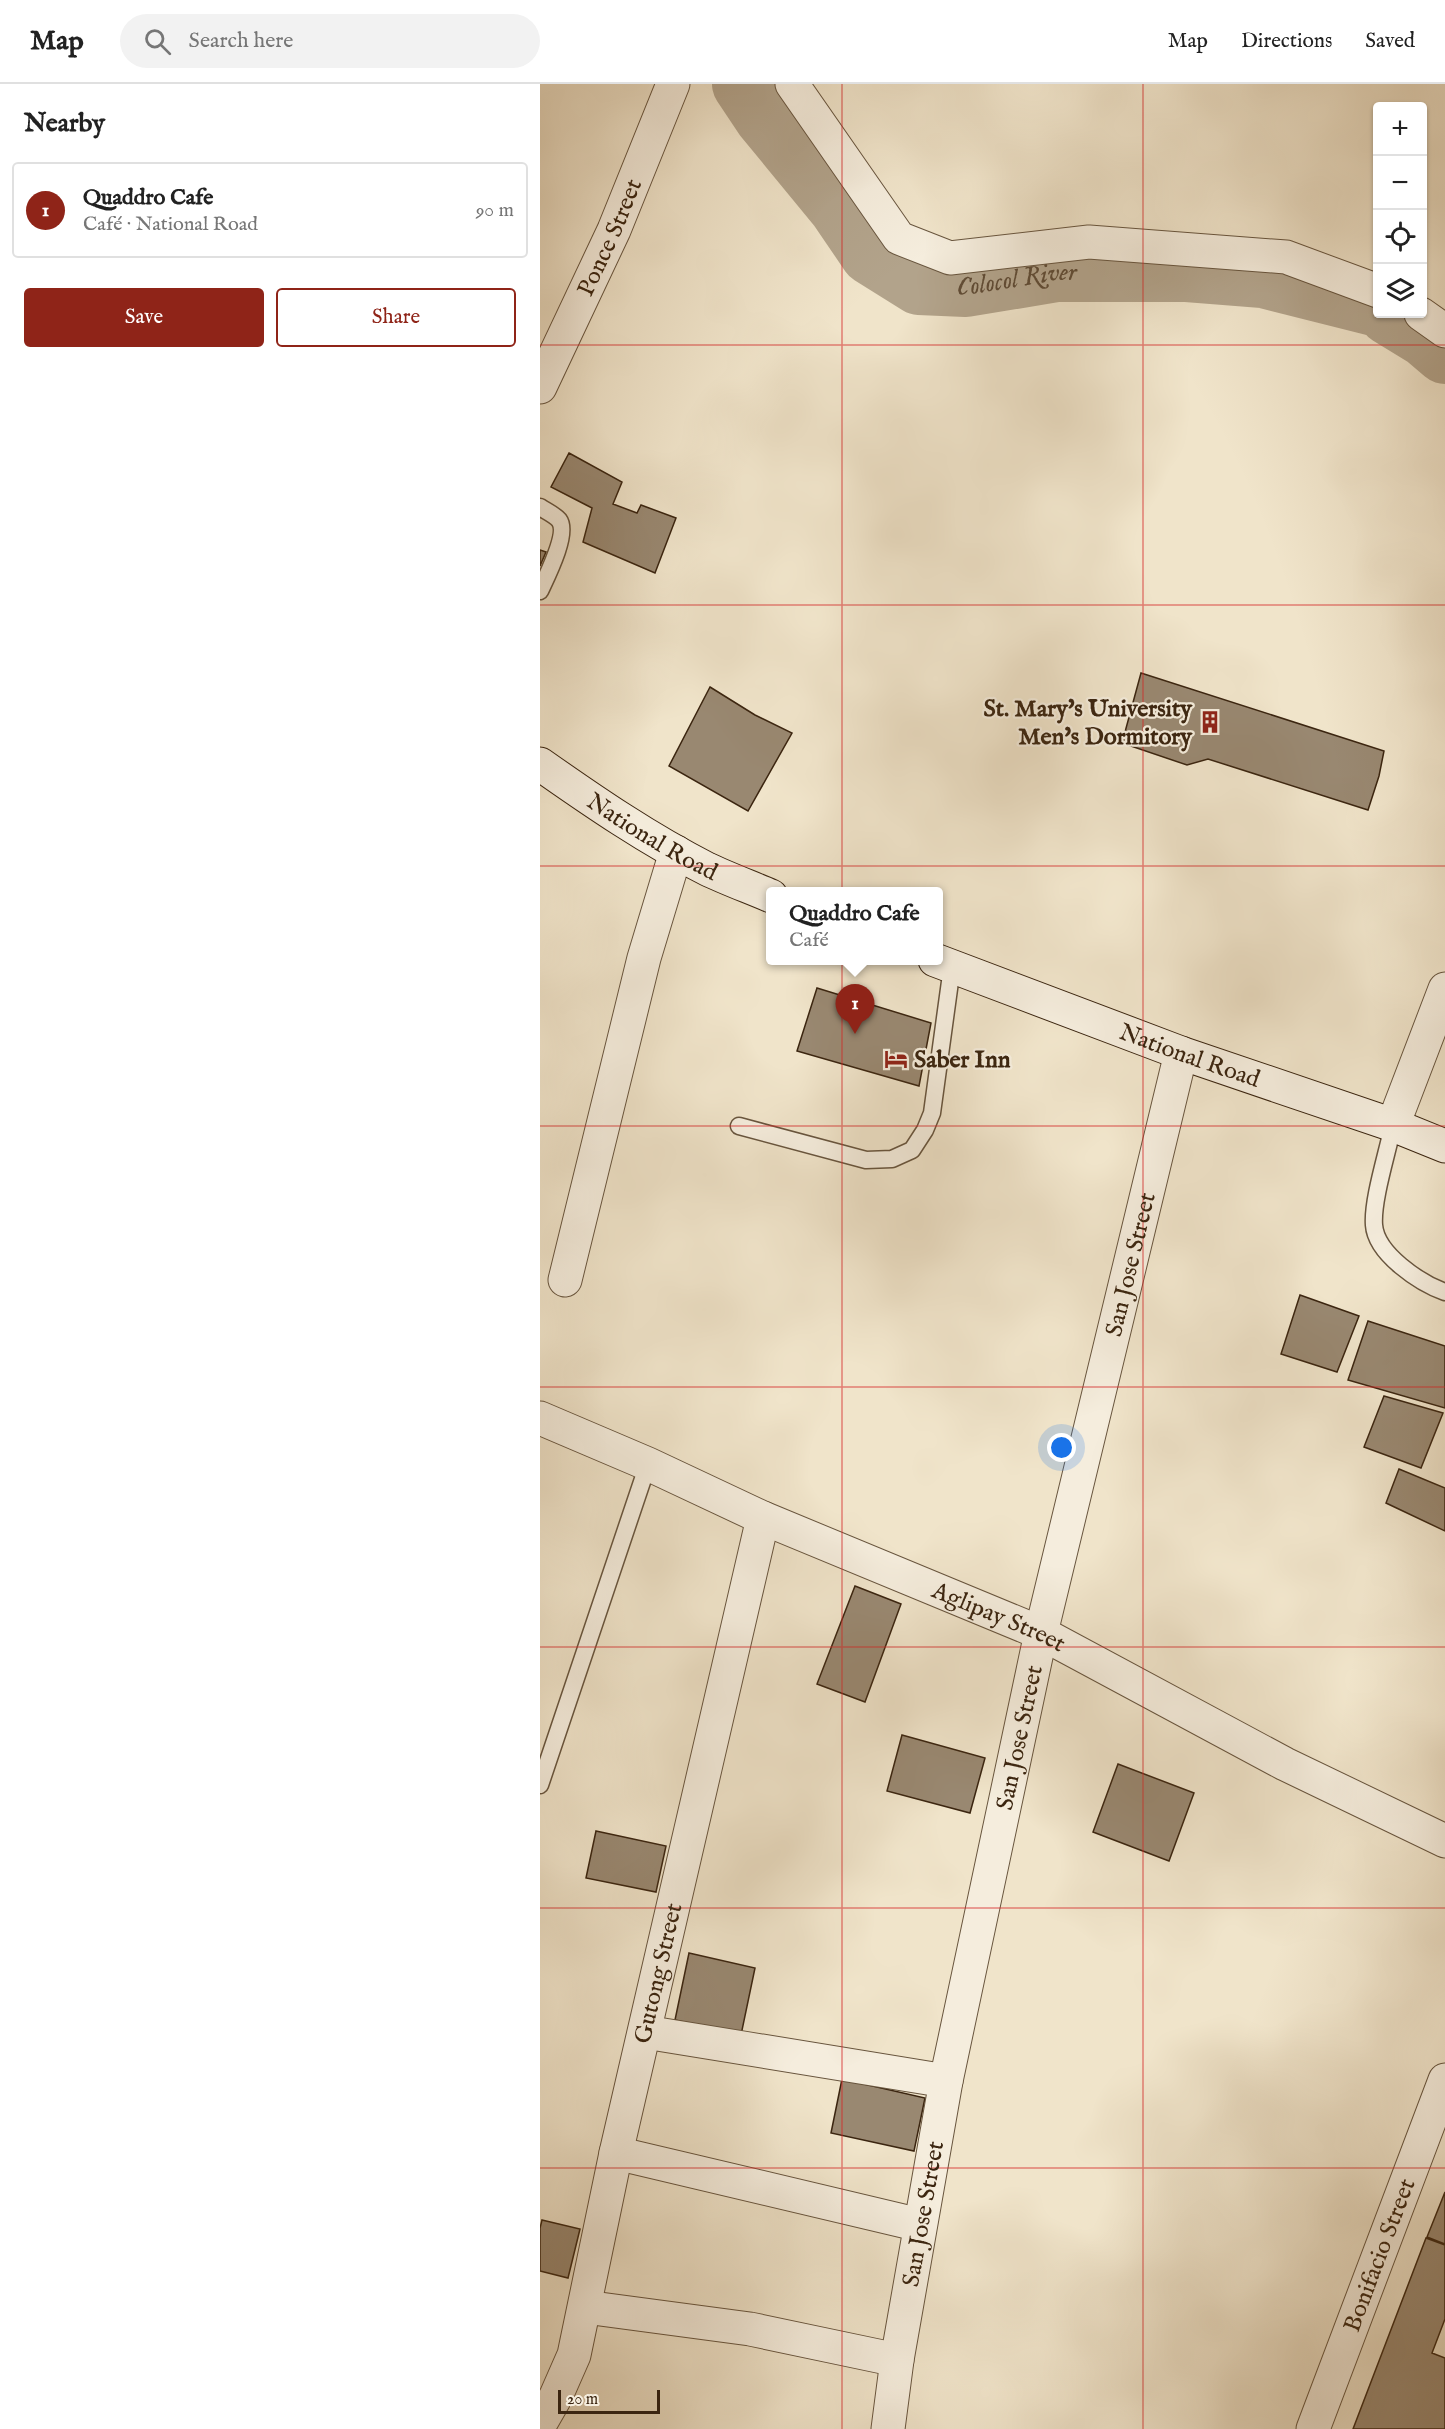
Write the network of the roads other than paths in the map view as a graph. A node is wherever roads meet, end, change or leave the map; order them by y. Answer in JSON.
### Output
{"nodes":[{"id":1,"x":673,"y":84,"type":"edge"},
{"id":2,"x":792,"y":84,"type":"edge"},
{"id":3,"x":1373,"y":290,"type":"edge"},
{"id":4,"x":1426,"y":318,"type":"edge"},
{"id":5,"x":1445,"y":332,"type":"edge"},
{"id":6,"x":540,"y":387,"type":"edge"},
{"id":7,"x":540,"y":507,"type":"edge"},
{"id":8,"x":540,"y":591,"type":"edge"},
{"id":9,"x":540,"y":764,"type":"edge"},
{"id":10,"x":676,"y":852,"type":"junction"},
{"id":11,"x":766,"y":894,"type":"edge"},
{"id":12,"x":944,"y":964,"type":"edge"},
{"id":13,"x":1445,"y":989,"type":"edge"},
{"id":14,"x":1181,"y":1053,"type":"junction"},
{"id":15,"x":1393,"y":1125,"type":"junction"},
{"id":16,"x":739,"y":1126,"type":"dead end"},
{"id":17,"x":1445,"y":1146,"type":"edge"},
{"id":18,"x":565,"y":1280,"type":"dead end"},
{"id":19,"x":1445,"y":1292,"type":"edge"},
{"id":20,"x":540,"y":1418,"type":"edge"},
{"id":21,"x":648,"y":1464,"type":"junction"},
{"id":22,"x":763,"y":1518,"type":"junction"},
{"id":23,"x":1041,"y":1633,"type":"junction"},
{"id":24,"x":540,"y":1785,"type":"edge"},
{"id":25,"x":1445,"y":1841,"type":"edge"},
{"id":26,"x":645,"y":2032,"type":"junction"},
{"id":27,"x":1445,"y":2080,"type":"edge"},
{"id":28,"x":946,"y":2082,"type":"junction"},
{"id":29,"x":616,"y":2153,"type":"junction"},
{"id":30,"x":920,"y":2225,"type":"junction"},
{"id":31,"x":585,"y":2307,"type":"junction"},
{"id":32,"x":897,"y":2360,"type":"junction"},
{"id":33,"x":548,"y":2390,"type":"edge"},
{"id":34,"x":540,"y":2424,"type":"edge"},
{"id":35,"x":888,"y":2429,"type":"edge"},
{"id":36,"x":1313,"y":2429,"type":"edge"}],
"edges":[{"from":1,"to":6,"type":"street","name":"Ponce Street"},
{"from":2,"to":3,"type":"street"},
{"from":4,"to":5,"type":"street"},
{"from":7,"to":8,"type":"lane"},
{"from":9,"to":10,"type":"street","name":"National Road"},
{"from":10,"to":11,"type":"street","name":"National Road"},
{"from":10,"to":18,"type":"street"},
{"from":12,"to":14,"type":"street","name":"National Road"},
{"from":12,"to":16,"type":"lane"},
{"from":13,"to":15,"type":"street"},
{"from":14,"to":15,"type":"street","name":"National Road"},
{"from":14,"to":23,"type":"street","name":"San Jose Street"},
{"from":15,"to":17,"type":"street","name":"National Road"},
{"from":15,"to":19,"type":"lane"},
{"from":20,"to":21,"type":"street","name":"Aglipay Street"},
{"from":21,"to":22,"type":"street","name":"Aglipay Street"},
{"from":21,"to":24,"type":"lane"},
{"from":22,"to":23,"type":"street","name":"Aglipay Street"},
{"from":22,"to":26,"type":"street","name":"Gutong Street"},
{"from":23,"to":25,"type":"street","name":"Aglipay Street"},
{"from":23,"to":28,"type":"street","name":"San Jose Street"},
{"from":26,"to":28,"type":"street"},
{"from":26,"to":29,"type":"street","name":"Gutong Street"},
{"from":27,"to":36,"type":"street","name":"Bonifacio Street"},
{"from":28,"to":30,"type":"street","name":"San Jose Street"},
{"from":29,"to":30,"type":"street"},
{"from":29,"to":31,"type":"street","name":"Gutong Street"},
{"from":30,"to":32,"type":"street","name":"San Jose Street"},
{"from":31,"to":32,"type":"street"},
{"from":31,"to":33,"type":"street","name":"Gutong Street"},
{"from":32,"to":35,"type":"street","name":"San Jose Street"},
{"from":33,"to":34,"type":"street","name":"Gutong Street"}]}
